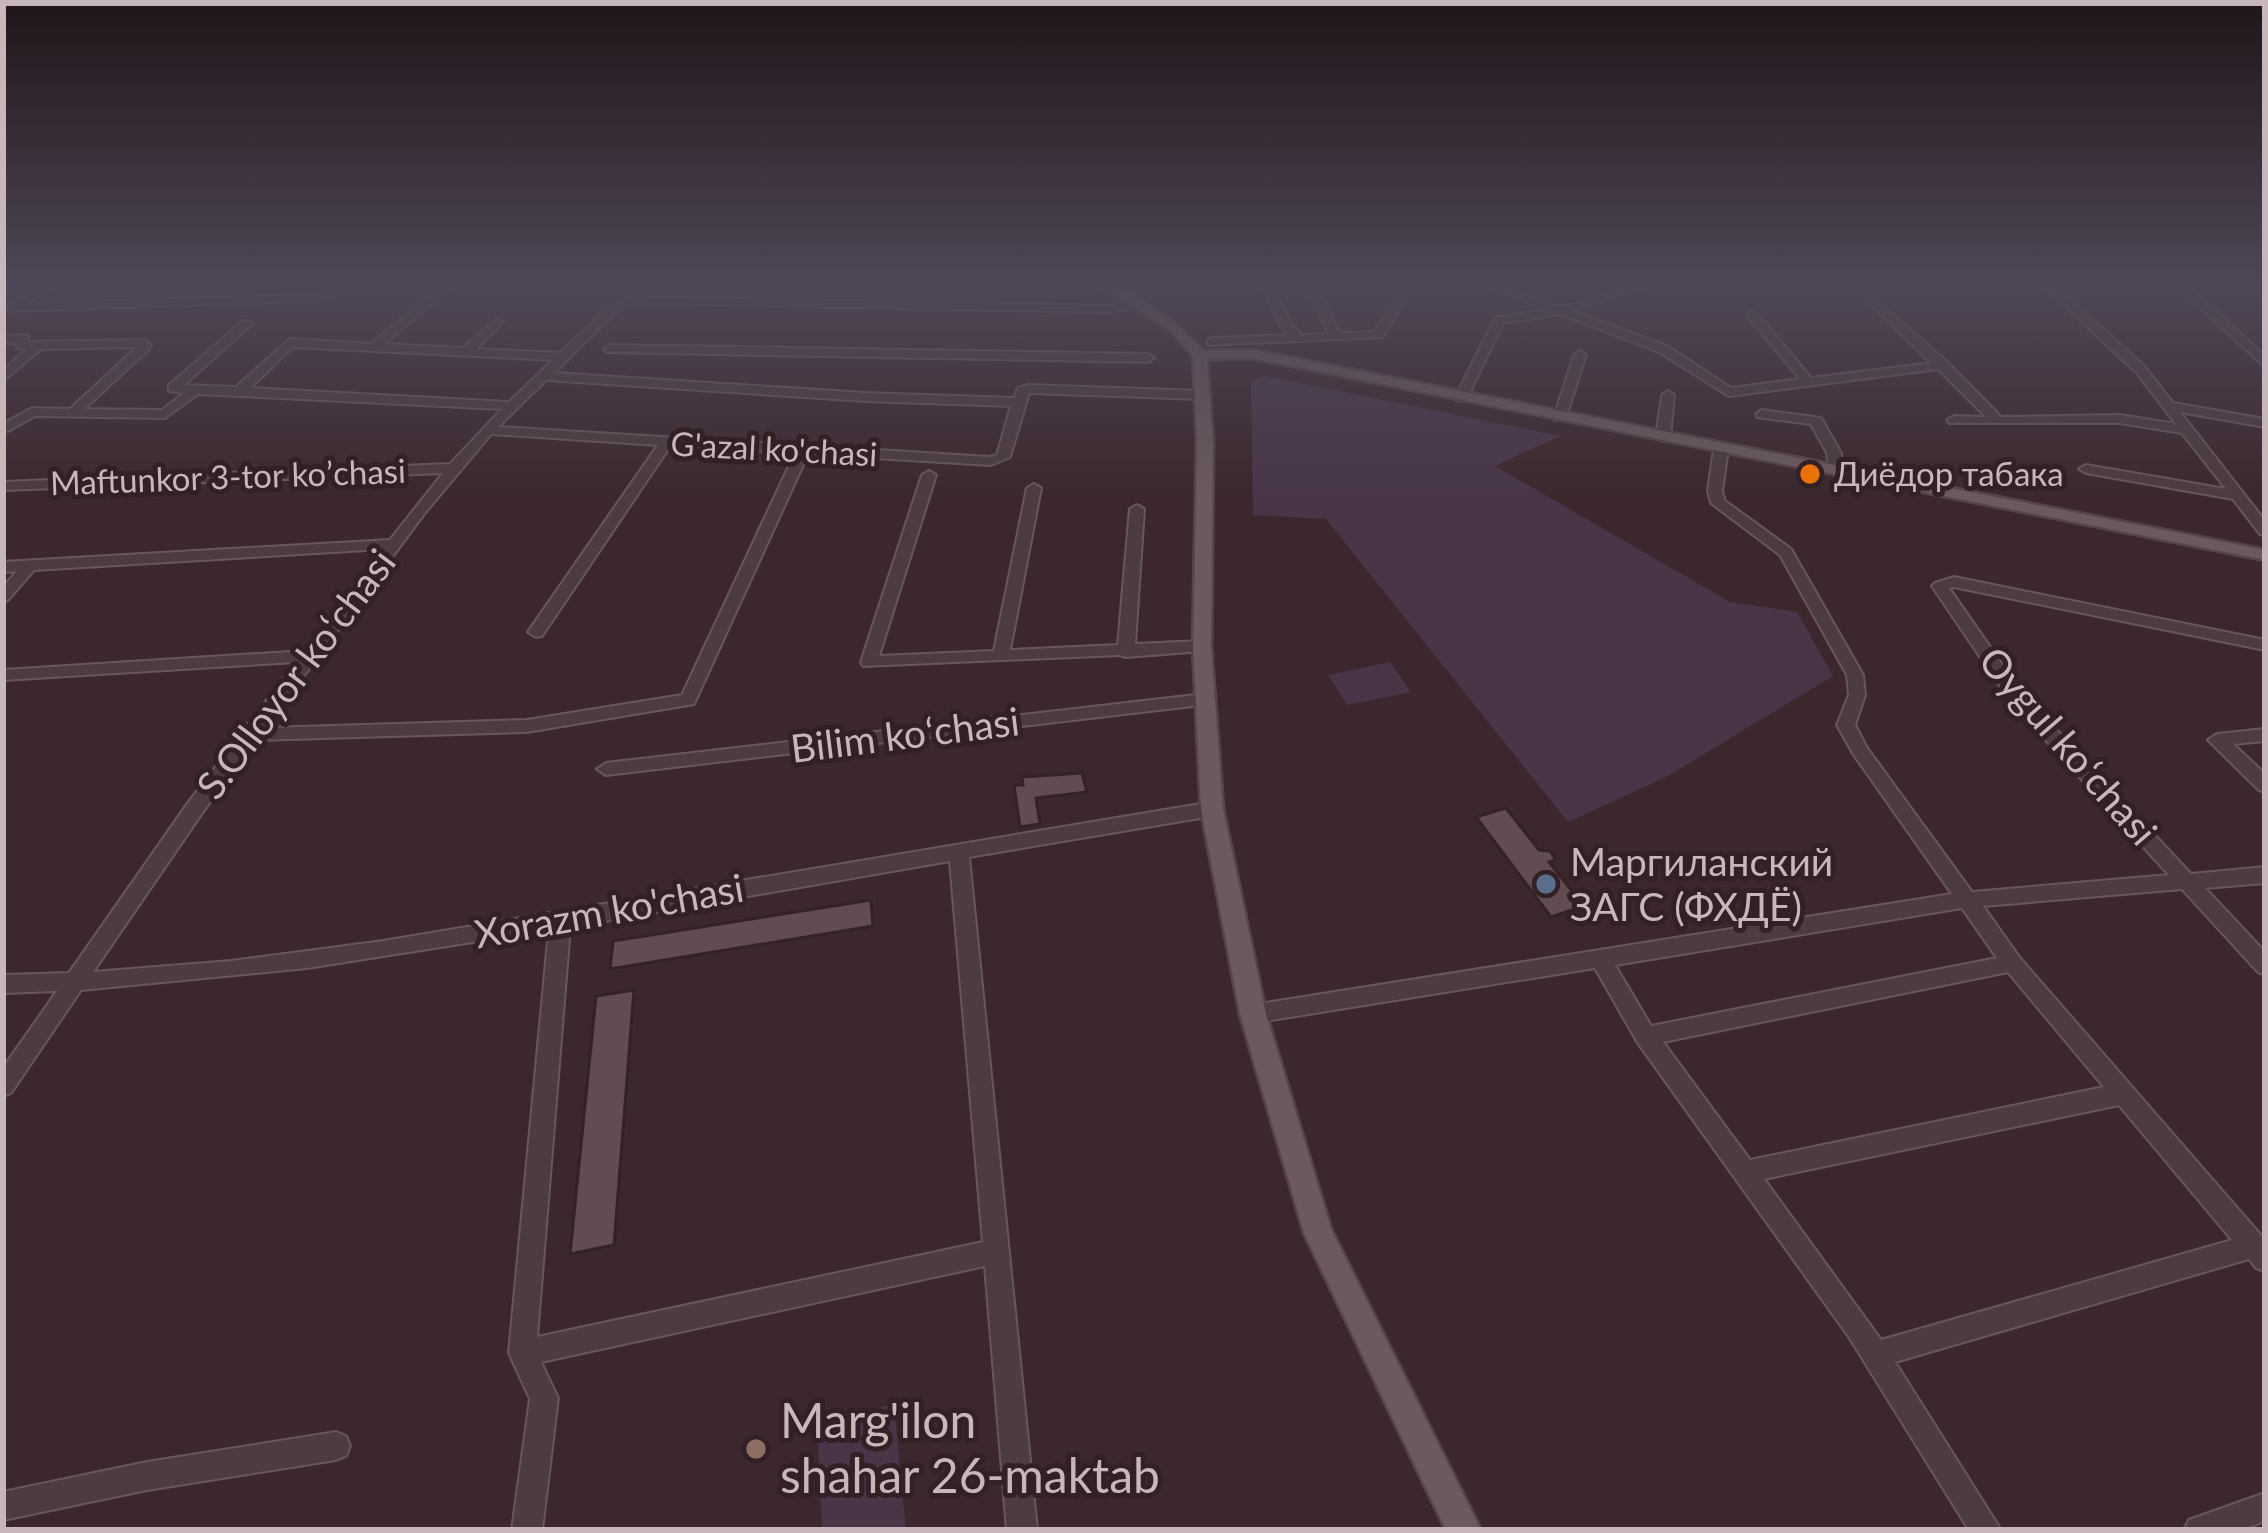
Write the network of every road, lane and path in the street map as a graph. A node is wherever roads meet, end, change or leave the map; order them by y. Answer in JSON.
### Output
{"nodes":[{"id":1,"x":1580,"y":355,"type":"dead end"},
{"id":2,"x":26,"y":356,"type":"edge"},
{"id":3,"x":135,"y":356,"type":"edge"},
{"id":4,"x":210,"y":356,"type":"edge"},
{"id":5,"x":276,"y":356,"type":"edge"},
{"id":6,"x":534,"y":356,"type":"edge"},
{"id":7,"x":1001,"y":356,"type":"edge"},
{"id":8,"x":1191,"y":356,"type":"edge"},
{"id":9,"x":1247,"y":356,"type":"edge"},
{"id":10,"x":1248,"y":356,"type":"edge"},
{"id":11,"x":1259,"y":356,"type":"edge"},
{"id":12,"x":1482,"y":356,"type":"edge"},
{"id":13,"x":1673,"y":356,"type":"edge"},
{"id":14,"x":1786,"y":356,"type":"edge"},
{"id":15,"x":1933,"y":356,"type":"edge"},
{"id":16,"x":2124,"y":356,"type":"edge"},
{"id":17,"x":562,"y":357,"type":"joint"},
{"id":18,"x":1148,"y":358,"type":"dead end"},
{"id":19,"x":1942,"y":364,"type":"junction"},
{"id":20,"x":3,"y":376,"type":"edge"},
{"id":21,"x":542,"y":376,"type":"junction"},
{"id":22,"x":1202,"y":376,"type":"junction"},
{"id":23,"x":1810,"y":384,"type":"junction"},
{"id":24,"x":195,"y":390,"type":"junction"},
{"id":25,"x":238,"y":391,"type":"junction"},
{"id":26,"x":1668,"y":395,"type":"dead end"},
{"id":27,"x":1461,"y":398,"type":"junction"},
{"id":28,"x":1019,"y":402,"type":"junction"},
{"id":29,"x":512,"y":406,"type":"junction"},
{"id":30,"x":2168,"y":406,"type":"junction"},
{"id":31,"x":73,"y":413,"type":"junction"},
{"id":32,"x":1762,"y":414,"type":"dead end"},
{"id":33,"x":1560,"y":417,"type":"junction"},
{"id":34,"x":1954,"y":420,"type":"dead end"},
{"id":35,"x":1998,"y":421,"type":"junction"},
{"id":36,"x":2265,"y":423,"type":"edge"},
{"id":37,"x":2184,"y":429,"type":"junction"},
{"id":38,"x":487,"y":430,"type":"junction"},
{"id":39,"x":6,"y":434,"type":"edge"},
{"id":40,"x":1663,"y":437,"type":"junction"},
{"id":41,"x":666,"y":443,"type":"junction"},
{"id":42,"x":1720,"y":449,"type":"junction"},
{"id":43,"x":802,"y":452,"type":"junction"},
{"id":44,"x":453,"y":468,"type":"junction"},
{"id":45,"x":2086,"y":469,"type":"dead end"},
{"id":46,"x":1836,"y":471,"type":"junction"},
{"id":47,"x":929,"y":475,"type":"dead end"},
{"id":48,"x":3,"y":486,"type":"edge"},
{"id":49,"x":1034,"y":488,"type":"dead end"},
{"id":50,"x":2234,"y":495,"type":"junction"},
{"id":51,"x":1137,"y":509,"type":"dead end"},
{"id":52,"x":2265,"y":530,"type":"edge"},
{"id":53,"x":394,"y":544,"type":"junction"},
{"id":54,"x":2265,"y":555,"type":"edge"},
{"id":55,"x":30,"y":565,"type":"junction"},
{"id":56,"x":3,"y":567,"type":"edge"},
{"id":57,"x":3,"y":597,"type":"edge"},
{"id":58,"x":536,"y":632,"type":"dead end"},
{"id":59,"x":2265,"y":645,"type":"edge"},
{"id":60,"x":1202,"y":646,"type":"junction"},
{"id":61,"x":1126,"y":652,"type":"junction"},
{"id":62,"x":310,"y":656,"type":"junction"},
{"id":63,"x":1001,"y":656,"type":"junction"},
{"id":64,"x":3,"y":675,"type":"edge"},
{"id":65,"x":1204,"y":700,"type":"junction"},
{"id":66,"x":249,"y":734,"type":"junction"},
{"id":67,"x":2265,"y":735,"type":"edge"},
{"id":68,"x":606,"y":769,"type":"dead end"},
{"id":69,"x":2265,"y":785,"type":"edge"},
{"id":70,"x":1212,"y":809,"type":"junction"},
{"id":71,"x":959,"y":852,"type":"junction"},
{"id":72,"x":2265,"y":875,"type":"edge"},
{"id":73,"x":2188,"y":881,"type":"junction"},
{"id":74,"x":1965,"y":900,"type":"junction"},
{"id":75,"x":560,"y":920,"type":"junction"},
{"id":76,"x":1600,"y":958,"type":"junction"},
{"id":77,"x":2012,"y":963,"type":"junction"},
{"id":78,"x":2265,"y":966,"type":"edge"},
{"id":79,"x":3,"y":984,"type":"edge"},
{"id":80,"x":70,"y":986,"type":"junction"},
{"id":81,"x":1253,"y":1014,"type":"junction"},
{"id":82,"x":1646,"y":1036,"type":"junction"},
{"id":83,"x":3,"y":1086,"type":"edge"},
{"id":84,"x":2121,"y":1094,"type":"junction"},
{"id":85,"x":1745,"y":1172,"type":"junction"},
{"id":86,"x":994,"y":1252,"type":"junction"},
{"id":87,"x":2259,"y":1252,"type":"edge"},
{"id":88,"x":522,"y":1353,"type":"junction"},
{"id":89,"x":1875,"y":1355,"type":"junction"},
{"id":90,"x":336,"y":1446,"type":"dead end"},
{"id":91,"x":3,"y":1506,"type":"edge"},
{"id":92,"x":2265,"y":1507,"type":"edge"},
{"id":93,"x":527,"y":1530,"type":"edge"},
{"id":94,"x":1022,"y":1530,"type":"edge"},
{"id":95,"x":1464,"y":1530,"type":"edge"},
{"id":96,"x":1986,"y":1530,"type":"edge"},
{"id":97,"x":2199,"y":1530,"type":"edge"}],
"edges":[{"from":1,"to":33,"type":"street"},
{"from":2,"to":20,"type":"street"},
{"from":3,"to":31,"type":"street"},
{"from":4,"to":24,"type":"street"},
{"from":5,"to":25,"type":"street"},
{"from":6,"to":17,"type":"street"},
{"from":7,"to":18,"type":"street"},
{"from":8,"to":22,"type":"main road"},
{"from":9,"to":22,"type":"main road"},
{"from":10,"to":22,"type":"main road"},
{"from":11,"to":27,"type":"main road"},
{"from":12,"to":27,"type":"street"},
{"from":13,"to":23,"type":"street"},
{"from":14,"to":23,"type":"street"},
{"from":15,"to":19,"type":"street"},
{"from":16,"to":30,"type":"street"},
{"from":17,"to":21,"type":"street","name":"S.Olloyor koʻchasi"},
{"from":19,"to":23,"type":"street"},
{"from":19,"to":35,"type":"street"},
{"from":21,"to":28,"type":"street","name":"G'azal ko'chasi"},
{"from":21,"to":29,"type":"street","name":"S.Olloyor koʻchasi"},
{"from":22,"to":28,"type":"street","name":"G'azal ko'chasi"},
{"from":22,"to":60,"type":"main road"},
{"from":24,"to":25,"type":"street"},
{"from":24,"to":31,"type":"street"},
{"from":25,"to":29,"type":"street"},
{"from":26,"to":40,"type":"street"},
{"from":27,"to":33,"type":"main road"},
{"from":28,"to":43,"type":"street","name":"G'azal ko'chasi"},
{"from":29,"to":38,"type":"street","name":"S.Olloyor koʻchasi"},
{"from":30,"to":36,"type":"street"},
{"from":30,"to":37,"type":"street"},
{"from":31,"to":39,"type":"street"},
{"from":32,"to":46,"type":"street"},
{"from":33,"to":40,"type":"main road"},
{"from":34,"to":35,"type":"street"},
{"from":35,"to":37,"type":"street"},
{"from":37,"to":50,"type":"street"},
{"from":38,"to":41,"type":"street","name":"G'azal ko'chasi"},
{"from":38,"to":44,"type":"street","name":"S.Olloyor koʻchasi"},
{"from":40,"to":42,"type":"main road"},
{"from":41,"to":43,"type":"street","name":"G'azal ko'chasi"},
{"from":41,"to":58,"type":"street"},
{"from":42,"to":46,"type":"main road"},
{"from":42,"to":74,"type":"street"},
{"from":43,"to":66,"type":"street"},
{"from":44,"to":48,"type":"street","name":"Maftunkor 3-tor koʼchasi"},
{"from":44,"to":53,"type":"street","name":"S.Olloyor koʻchasi"},
{"from":45,"to":50,"type":"street"},
{"from":46,"to":54,"type":"main road"},
{"from":47,"to":63,"type":"street"},
{"from":49,"to":63,"type":"street"},
{"from":50,"to":52,"type":"street"},
{"from":51,"to":61,"type":"street"},
{"from":53,"to":55,"type":"street"},
{"from":53,"to":62,"type":"street","name":"S.Olloyor koʻchasi"},
{"from":55,"to":56,"type":"street"},
{"from":55,"to":57,"type":"street"},
{"from":59,"to":73,"type":"street","name":"Oygul koʻchasi"},
{"from":60,"to":61,"type":"street"},
{"from":60,"to":65,"type":"main road"},
{"from":61,"to":63,"type":"street"},
{"from":62,"to":64,"type":"street"},
{"from":62,"to":66,"type":"street","name":"S.Olloyor koʻchasi"},
{"from":65,"to":68,"type":"street","name":"Bilim koʻchasi"},
{"from":65,"to":70,"type":"main road"},
{"from":66,"to":80,"type":"street","name":"S.Olloyor koʻchasi"},
{"from":67,"to":69,"type":"street"},
{"from":70,"to":71,"type":"street","name":"Xorazm ko'chasi"},
{"from":70,"to":81,"type":"main road"},
{"from":71,"to":75,"type":"street","name":"Xorazm ko'chasi"},
{"from":71,"to":86,"type":"street"},
{"from":72,"to":73,"type":"street"},
{"from":73,"to":74,"type":"street","name":"Oygul koʻchasi"},
{"from":73,"to":78,"type":"street","name":"Oygul koʻchasi"},
{"from":74,"to":76,"type":"street","name":"Oygul koʻchasi"},
{"from":74,"to":77,"type":"street"},
{"from":75,"to":80,"type":"street","name":"Xorazm ko'chasi"},
{"from":75,"to":88,"type":"street"},
{"from":76,"to":81,"type":"street","name":"Oygul koʻchasi"},
{"from":76,"to":82,"type":"street"},
{"from":77,"to":82,"type":"street"},
{"from":77,"to":84,"type":"street"},
{"from":79,"to":80,"type":"street","name":"Xorazm ko'chasi"},
{"from":80,"to":83,"type":"street","name":"S.Olloyor koʻchasi"},
{"from":81,"to":95,"type":"main road"},
{"from":82,"to":85,"type":"street"},
{"from":84,"to":85,"type":"street"},
{"from":84,"to":87,"type":"street"},
{"from":85,"to":89,"type":"street"},
{"from":86,"to":88,"type":"street"},
{"from":86,"to":94,"type":"street"},
{"from":87,"to":89,"type":"street"},
{"from":88,"to":93,"type":"street"},
{"from":89,"to":96,"type":"street"},
{"from":90,"to":91,"type":"street"},
{"from":92,"to":97,"type":"street"}]}
